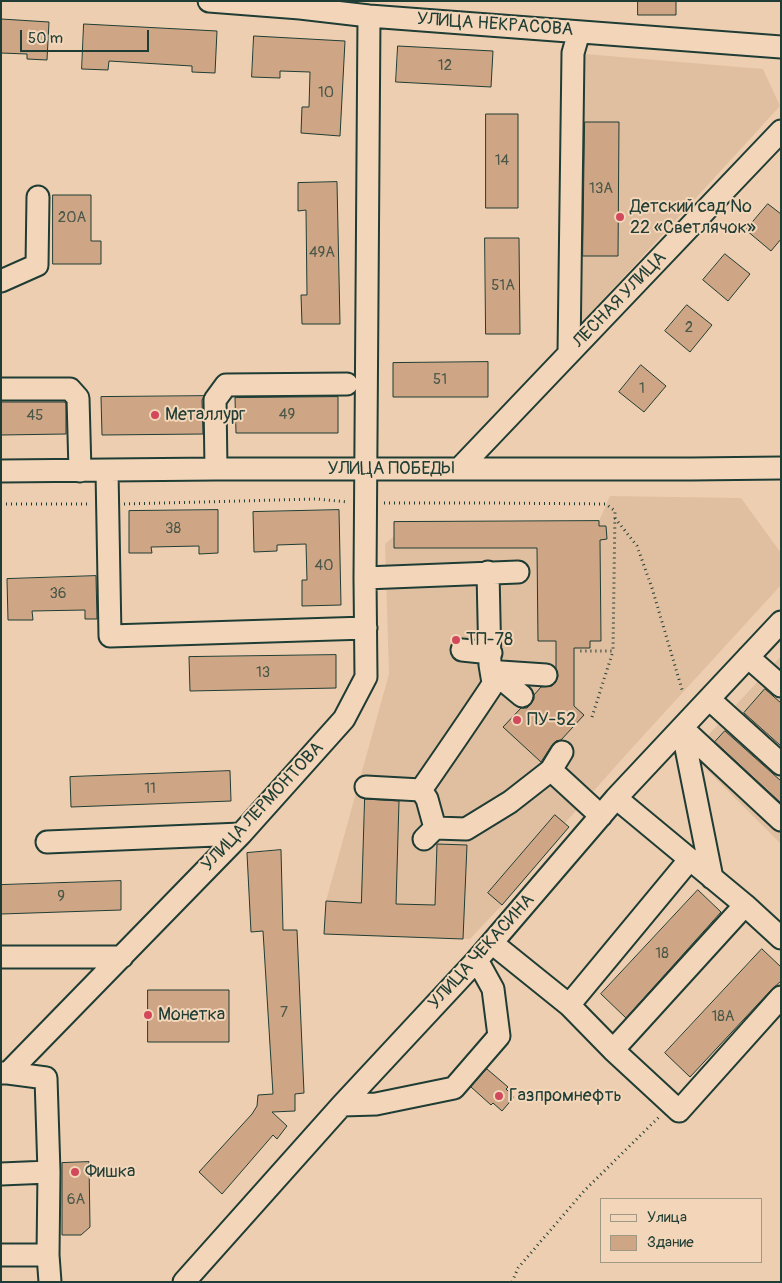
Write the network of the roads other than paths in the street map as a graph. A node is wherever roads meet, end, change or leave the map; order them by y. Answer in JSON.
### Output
{"nodes":[{"id":1,"x":209,"y":1,"type":"edge"},
{"id":2,"x":300,"y":4,"type":"edge"},
{"id":3,"x":369,"y":16,"type":"junction"},
{"id":4,"x":579,"y":32,"type":"junction"},
{"id":5,"x":781,"y":47,"type":"edge"},
{"id":6,"x":781,"y":131,"type":"edge"},
{"id":7,"x":38,"y":197,"type":"dead end"},
{"id":8,"x":1,"y":281,"type":"edge"},
{"id":9,"x":569,"y":353,"type":"junction"},
{"id":10,"x":347,"y":384,"type":"dead end"},
{"id":11,"x":1,"y":389,"type":"edge"},
{"id":12,"x":781,"y":468,"type":"edge"},
{"id":13,"x":216,"y":469,"type":"junction"},
{"id":14,"x":366,"y":469,"type":"junction"},
{"id":15,"x":459,"y":469,"type":"junction"},
{"id":16,"x":1,"y":471,"type":"edge"},
{"id":17,"x":80,"y":471,"type":"junction"},
{"id":18,"x":107,"y":471,"type":"junction"},
{"id":19,"x":488,"y":572,"type":"junction"},
{"id":20,"x":518,"y":572,"type":"dead end"},
{"id":21,"x":365,"y":578,"type":"junction"},
{"id":22,"x":781,"y":622,"type":"edge"},
{"id":23,"x":366,"y":628,"type":"junction"},
{"id":24,"x":462,"y":650,"type":"dead end"},
{"id":25,"x":748,"y":657,"type":"junction"},
{"id":26,"x":493,"y":669,"type":"junction"},
{"id":27,"x":546,"y":674,"type":"dead end"},
{"id":28,"x":781,"y":686,"type":"edge"},
{"id":29,"x":522,"y":696,"type":"dead end"},
{"id":30,"x":708,"y":699,"type":"junction"},
{"id":31,"x":682,"y":728,"type":"junction"},
{"id":32,"x":781,"y":764,"type":"edge"},
{"id":33,"x":366,"y":787,"type":"dead end"},
{"id":34,"x":421,"y":790,"type":"junction"},
{"id":35,"x":616,"y":798,"type":"junction"},
{"id":36,"x":601,"y":816,"type":"junction"},
{"id":37,"x":781,"y":820,"type":"edge"},
{"id":38,"x":241,"y":834,"type":"junction"},
{"id":39,"x":47,"y":842,"type":"dead end"},
{"id":40,"x":690,"y":859,"type":"junction"},
{"id":41,"x":712,"y":878,"type":"junction"},
{"id":42,"x":745,"y":905,"type":"junction"},
{"id":43,"x":781,"y":938,"type":"edge"},
{"id":44,"x":492,"y":943,"type":"junction"},
{"id":45,"x":1,"y":957,"type":"edge"},
{"id":46,"x":122,"y":957,"type":"junction"},
{"id":47,"x":477,"y":960,"type":"junction"},
{"id":48,"x":781,"y":996,"type":"edge"},
{"id":49,"x":568,"y":1005,"type":"junction"},
{"id":50,"x":613,"y":1050,"type":"junction"},
{"id":51,"x":4,"y":1073,"type":"edge"},
{"id":52,"x":342,"y":1105,"type":"junction"},
{"id":53,"x":49,"y":1172,"type":"junction"},
{"id":54,"x":1,"y":1174,"type":"edge"},
{"id":55,"x":1,"y":1254,"type":"edge"},
{"id":56,"x":48,"y":1255,"type":"junction"},
{"id":57,"x":50,"y":1282,"type":"edge"},
{"id":58,"x":184,"y":1282,"type":"edge"}],
"edges":[{"from":1,"to":2,"type":"street","name":"УЛИЦА НЕКРАСОВА"},
{"from":2,"to":3,"type":"street","name":"УЛИЦА НЕКРАСОВА"},
{"from":3,"to":4,"type":"street","name":"УЛИЦА НЕКРАСОВА"},
{"from":3,"to":14,"type":"street","name":"УЛИЦА ЛЕРМОНТОВА"},
{"from":4,"to":5,"type":"street","name":"УЛИЦА НЕКРАСОВА"},
{"from":4,"to":9,"type":"street"},
{"from":6,"to":9,"type":"street","name":"ЛЕСНАЯ УЛИЦА"},
{"from":7,"to":8,"type":"street"},
{"from":9,"to":15,"type":"street","name":"ЛЕСНАЯ УЛИЦА"},
{"from":10,"to":13,"type":"street"},
{"from":11,"to":17,"type":"street"},
{"from":12,"to":15,"type":"street","name":"УЛИЦА ПОБЕДЫ"},
{"from":13,"to":14,"type":"street","name":"УЛИЦА ПОБЕДЫ"},
{"from":13,"to":18,"type":"street","name":"УЛИЦА ПОБЕДЫ"},
{"from":14,"to":15,"type":"street","name":"УЛИЦА ПОБЕДЫ"},
{"from":14,"to":21,"type":"street","name":"УЛИЦА ЛЕРМОНТОВА"},
{"from":16,"to":17,"type":"street","name":"УЛИЦА ПОБЕДЫ"},
{"from":17,"to":18,"type":"street","name":"УЛИЦА ПОБЕДЫ"},
{"from":18,"to":23,"type":"street"},
{"from":19,"to":20,"type":"street"},
{"from":19,"to":21,"type":"street"},
{"from":19,"to":26,"type":"street"},
{"from":21,"to":23,"type":"street","name":"УЛИЦА ЛЕРМОНТОВА"},
{"from":22,"to":25,"type":"street","name":"УЛИЦА ЧЕКАСИНА"},
{"from":23,"to":38,"type":"street","name":"УЛИЦА ЛЕРМОНТОВА"},
{"from":24,"to":26,"type":"street"},
{"from":25,"to":28,"type":"street"},
{"from":25,"to":30,"type":"street","name":"УЛИЦА ЧЕКАСИНА"},
{"from":26,"to":27,"type":"street"},
{"from":26,"to":29,"type":"street"},
{"from":26,"to":34,"type":"street"},
{"from":30,"to":31,"type":"street","name":"УЛИЦА ЧЕКАСИНА"},
{"from":30,"to":32,"type":"street"},
{"from":31,"to":35,"type":"street","name":"УЛИЦА ЧЕКАСИНА"},
{"from":31,"to":37,"type":"street"},
{"from":31,"to":41,"type":"street"},
{"from":33,"to":34,"type":"street"},
{"from":34,"to":36,"type":"street"},
{"from":35,"to":36,"type":"street","name":"УЛИЦА ЧЕКАСИНА"},
{"from":35,"to":40,"type":"street"},
{"from":36,"to":44,"type":"street","name":"УЛИЦА ЧЕКАСИНА"},
{"from":38,"to":39,"type":"street"},
{"from":38,"to":46,"type":"street","name":"УЛИЦА ЛЕРМОНТОВА"},
{"from":40,"to":41,"type":"street"},
{"from":40,"to":49,"type":"street"},
{"from":41,"to":42,"type":"street"},
{"from":42,"to":43,"type":"street"},
{"from":42,"to":50,"type":"street"},
{"from":44,"to":47,"type":"street","name":"УЛИЦА ЧЕКАСИНА"},
{"from":44,"to":49,"type":"street"},
{"from":45,"to":46,"type":"street"},
{"from":46,"to":51,"type":"street","name":"УЛИЦА ЛЕРМОНТОВА"},
{"from":47,"to":52,"type":"street","name":"УЛИЦА ЧЕКАСИНА"},
{"from":47,"to":52,"type":"street"},
{"from":48,"to":50,"type":"street"},
{"from":49,"to":50,"type":"street"},
{"from":51,"to":53,"type":"street"},
{"from":52,"to":58,"type":"street","name":"УЛИЦА ЧЕКАСИНА"},
{"from":53,"to":54,"type":"street"},
{"from":53,"to":56,"type":"street"},
{"from":55,"to":56,"type":"street"},
{"from":56,"to":57,"type":"street"}]}
